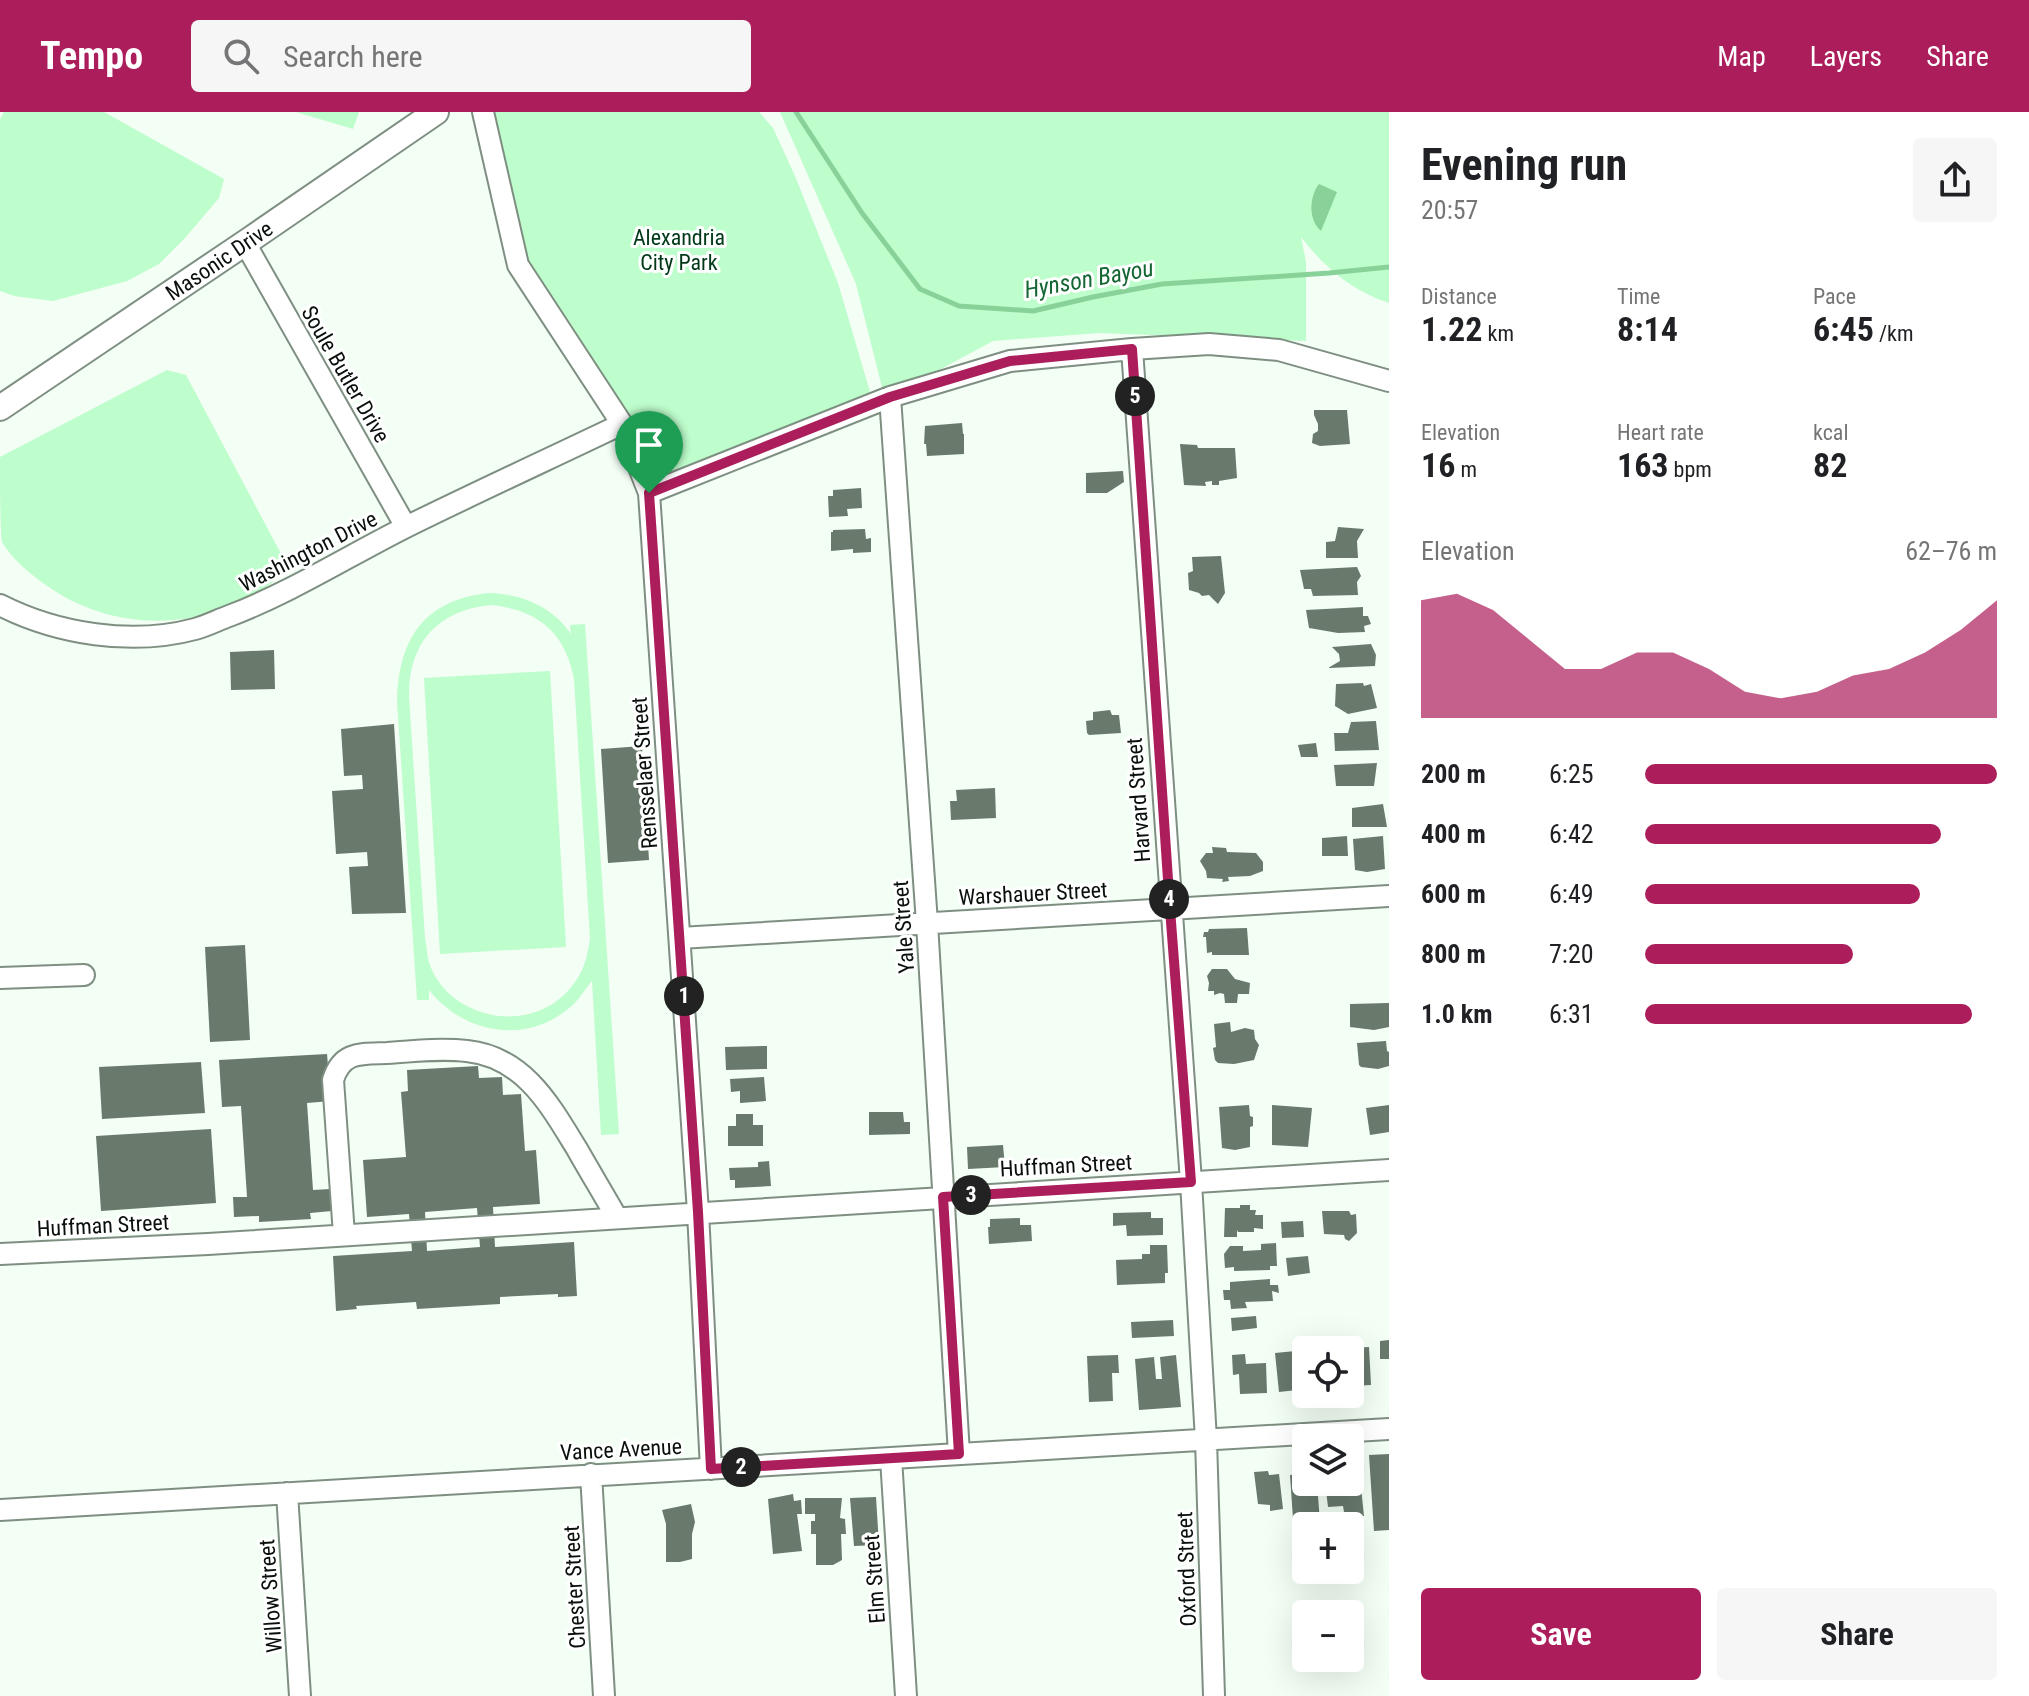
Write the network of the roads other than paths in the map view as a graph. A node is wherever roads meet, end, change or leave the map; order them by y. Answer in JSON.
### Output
{"nodes":[{"id":1,"x":436,"y":112,"type":"edge"},
{"id":2,"x":483,"y":112,"type":"edge"},
{"id":3,"x":245,"y":243,"type":"junction"},
{"id":4,"x":1132,"y":349,"type":"junction"},
{"id":5,"x":1389,"y":380,"type":"edge"},
{"id":6,"x":890,"y":397,"type":"junction"},
{"id":7,"x":0,"y":408,"type":"edge"},
{"id":8,"x":622,"y":424,"type":"junction"},
{"id":9,"x":649,"y":493,"type":"junction"},
{"id":10,"x":406,"y":527,"type":"junction"},
{"id":11,"x":1,"y":608,"type":"edge"},
{"id":12,"x":1389,"y":896,"type":"edge"},
{"id":13,"x":1170,"y":909,"type":"junction"},
{"id":14,"x":927,"y":923,"type":"junction"},
{"id":15,"x":680,"y":938,"type":"junction"},
{"id":16,"x":84,"y":975,"type":"dead end"},
{"id":17,"x":0,"y":978,"type":"edge"},
{"id":18,"x":1389,"y":1170,"type":"edge"},
{"id":19,"x":1191,"y":1182,"type":"junction"},
{"id":20,"x":943,"y":1197,"type":"junction"},
{"id":21,"x":698,"y":1212,"type":"junction"},
{"id":22,"x":617,"y":1218,"type":"junction"},
{"id":23,"x":344,"y":1235,"type":"junction"},
{"id":24,"x":0,"y":1254,"type":"edge"},
{"id":25,"x":1389,"y":1429,"type":"edge"},
{"id":26,"x":1206,"y":1440,"type":"junction"},
{"id":27,"x":959,"y":1454,"type":"junction"},
{"id":28,"x":891,"y":1458,"type":"junction"},
{"id":29,"x":711,"y":1469,"type":"junction"},
{"id":30,"x":591,"y":1474,"type":"junction"},
{"id":31,"x":287,"y":1493,"type":"junction"},
{"id":32,"x":0,"y":1510,"type":"edge"},
{"id":33,"x":300,"y":1696,"type":"edge"},
{"id":34,"x":604,"y":1696,"type":"edge"},
{"id":35,"x":906,"y":1696,"type":"edge"},
{"id":36,"x":1214,"y":1696,"type":"edge"}],
"edges":[{"from":1,"to":3,"type":"main road","name":"Masonic Drive"},
{"from":2,"to":8,"type":"street","name":"Rensselaer Street"},
{"from":3,"to":7,"type":"main road","name":"Masonic Drive"},
{"from":3,"to":10,"type":"street","name":"Soule Butler Drive"},
{"from":4,"to":5,"type":"street"},
{"from":4,"to":6,"type":"street"},
{"from":4,"to":13,"type":"street","name":"Harvard Street"},
{"from":6,"to":9,"type":"street"},
{"from":6,"to":14,"type":"street","name":"Yale Street"},
{"from":8,"to":9,"type":"street","name":"Rensselaer Street"},
{"from":8,"to":10,"type":"street","name":"Washington Drive"},
{"from":9,"to":15,"type":"street","name":"Rensselaer Street"},
{"from":10,"to":11,"type":"street","name":"Washington Drive"},
{"from":12,"to":13,"type":"street","name":"Warshauer Street"},
{"from":13,"to":14,"type":"street","name":"Warshauer Street"},
{"from":13,"to":19,"type":"street","name":"Harvard Street"},
{"from":14,"to":15,"type":"street","name":"Warshauer Street"},
{"from":14,"to":20,"type":"street","name":"Yale Street"},
{"from":15,"to":21,"type":"street","name":"Rensselaer Street"},
{"from":16,"to":17,"type":"street"},
{"from":18,"to":19,"type":"street","name":"Huffman Street"},
{"from":19,"to":20,"type":"street","name":"Huffman Street"},
{"from":19,"to":26,"type":"street","name":"Harvard Street"},
{"from":20,"to":21,"type":"street","name":"Huffman Street"},
{"from":20,"to":27,"type":"street","name":"Yale Street"},
{"from":21,"to":22,"type":"street","name":"Huffman Street"},
{"from":21,"to":29,"type":"street","name":"Rensselaer Street"},
{"from":22,"to":23,"type":"street","name":"Huffman Street"},
{"from":22,"to":23,"type":"street"},
{"from":23,"to":24,"type":"street","name":"Huffman Street"},
{"from":25,"to":26,"type":"street","name":"Vance Avenue"},
{"from":26,"to":27,"type":"street","name":"Vance Avenue"},
{"from":26,"to":36,"type":"street","name":"Oxford Street"},
{"from":27,"to":28,"type":"street","name":"Vance Avenue"},
{"from":28,"to":29,"type":"street","name":"Vance Avenue"},
{"from":28,"to":35,"type":"street","name":"Elm Street"},
{"from":29,"to":30,"type":"street","name":"Vance Avenue"},
{"from":30,"to":31,"type":"street","name":"Vance Avenue"},
{"from":30,"to":34,"type":"street","name":"Chester Street"},
{"from":31,"to":32,"type":"street","name":"Vance Avenue"},
{"from":31,"to":33,"type":"street","name":"Willow Street"}]}
